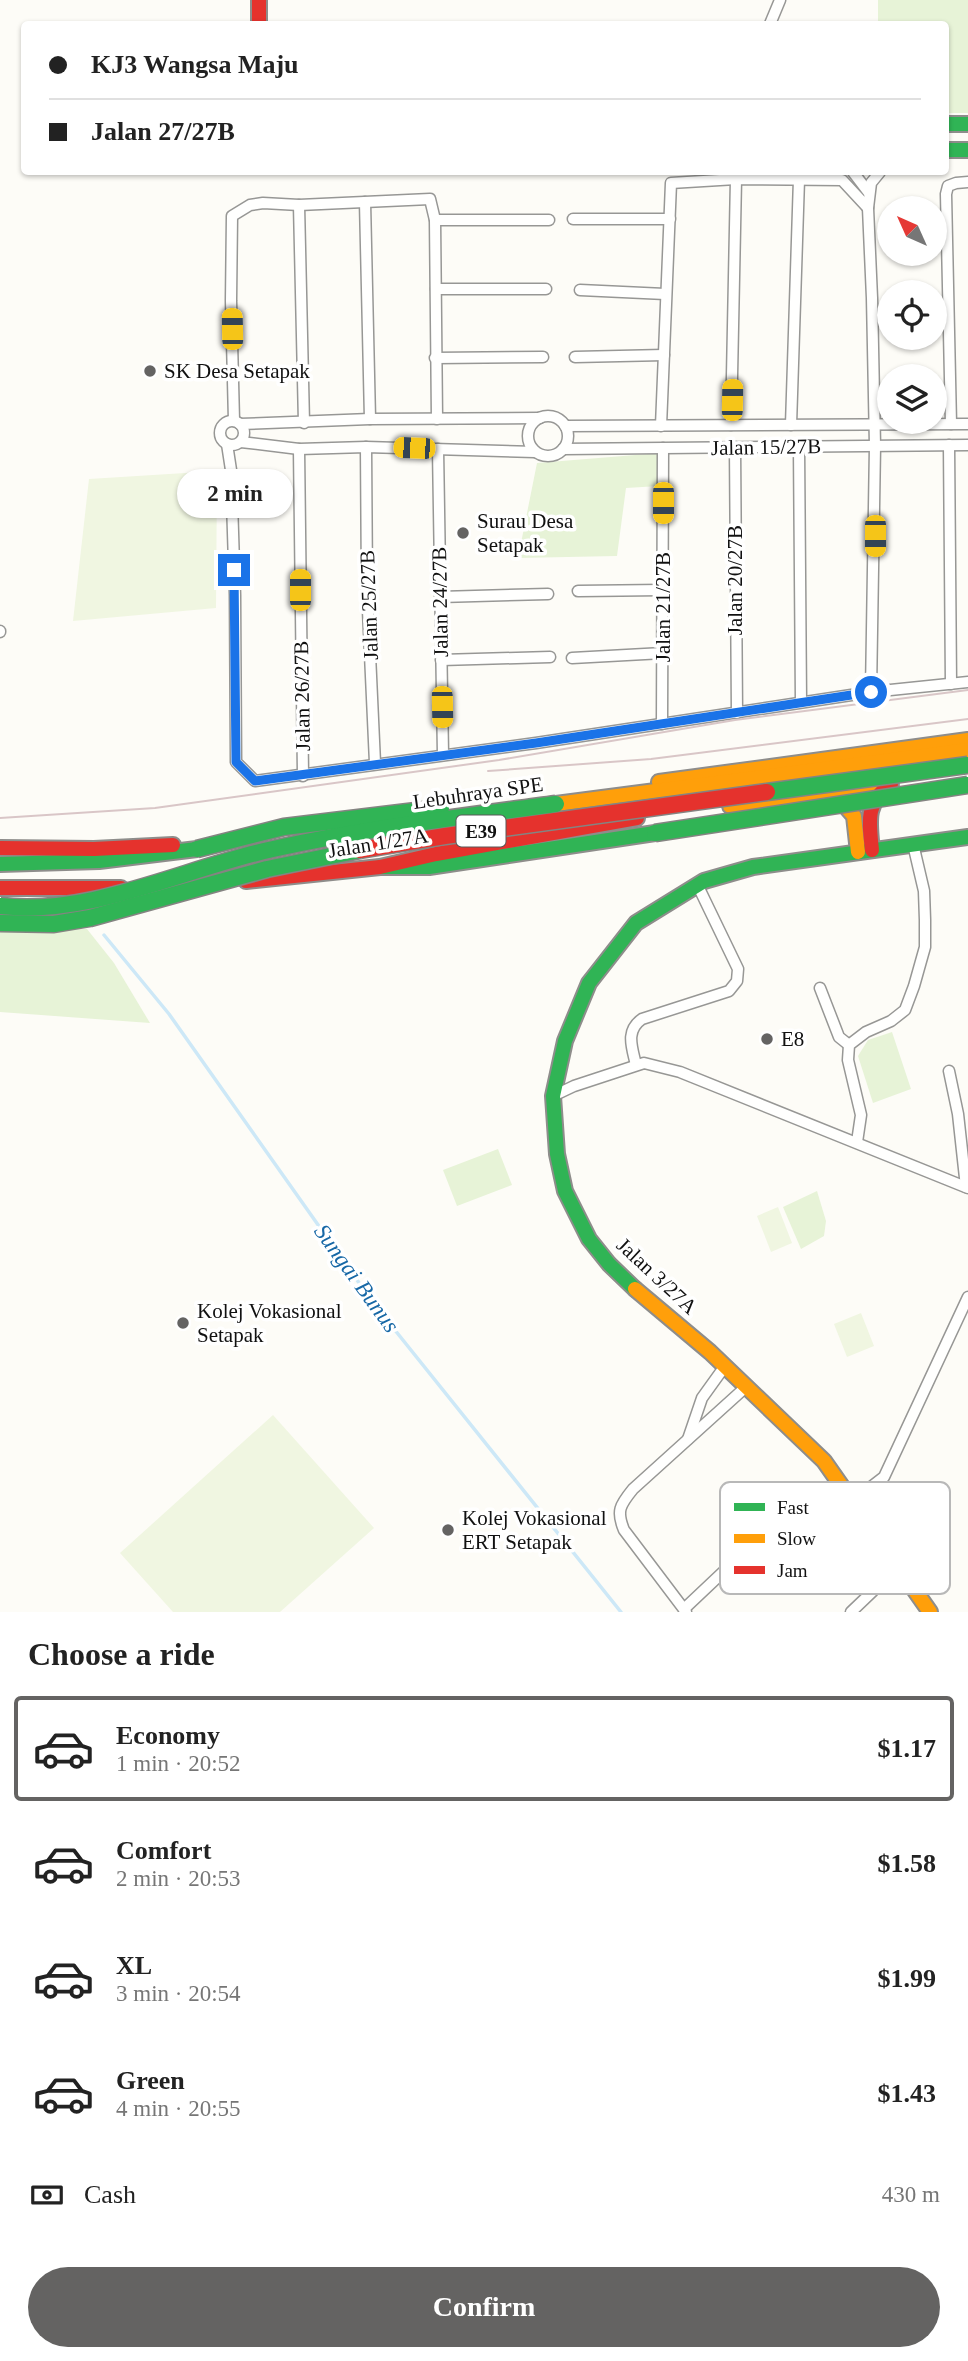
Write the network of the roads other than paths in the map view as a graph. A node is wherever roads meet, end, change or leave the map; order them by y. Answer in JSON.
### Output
{"nodes":[{"id":1,"x":259,"y":0,"type":"edge"},
{"id":2,"x":780,"y":0,"type":"edge"},
{"id":3,"x":260,"y":21,"type":"edge"},
{"id":4,"x":771,"y":21,"type":"edge"},
{"id":5,"x":949,"y":124,"type":"edge"},
{"id":6,"x":968,"y":124,"type":"edge"},
{"id":7,"x":949,"y":150,"type":"edge"},
{"id":8,"x":968,"y":150,"type":"edge"},
{"id":9,"x":855,"y":175,"type":"edge"},
{"id":10,"x":878,"y":175,"type":"edge"},
{"id":11,"x":736,"y":179,"type":"junction"},
{"id":12,"x":799,"y":179,"type":"junction"},
{"id":13,"x":968,"y":182,"type":"edge"},
{"id":14,"x":869,"y":193,"type":"junction"},
{"id":15,"x":365,"y":201,"type":"junction"},
{"id":16,"x":299,"y":205,"type":"junction"},
{"id":17,"x":868,"y":208,"type":"junction"},
{"id":18,"x":573,"y":219,"type":"dead end"},
{"id":19,"x":670,"y":219,"type":"junction"},
{"id":20,"x":435,"y":220,"type":"junction"},
{"id":21,"x":549,"y":220,"type":"dead end"},
{"id":22,"x":436,"y":289,"type":"junction"},
{"id":23,"x":546,"y":289,"type":"dead end"},
{"id":24,"x":580,"y":290,"type":"dead end"},
{"id":25,"x":665,"y":293,"type":"junction"},
{"id":26,"x":664,"y":355,"type":"junction"},
{"id":27,"x":543,"y":357,"type":"dead end"},
{"id":28,"x":575,"y":357,"type":"dead end"},
{"id":29,"x":435,"y":358,"type":"junction"},
{"id":30,"x":540,"y":418,"type":"junction"},
{"id":31,"x":370,"y":419,"type":"junction"},
{"id":32,"x":438,"y":419,"type":"junction"},
{"id":33,"x":234,"y":420,"type":"junction"},
{"id":34,"x":304,"y":423,"type":"junction"},
{"id":35,"x":874,"y":424,"type":"junction"},
{"id":36,"x":951,"y":424,"type":"junction"},
{"id":37,"x":968,"y":424,"type":"edge"},
{"id":38,"x":731,"y":425,"type":"junction"},
{"id":39,"x":791,"y":425,"type":"junction"},
{"id":40,"x":565,"y":426,"type":"junction"},
{"id":41,"x":661,"y":426,"type":"junction"},
{"id":42,"x":234,"y":444,"type":"junction"},
{"id":43,"x":948,"y":445,"type":"junction"},
{"id":44,"x":968,"y":445,"type":"edge"},
{"id":45,"x":799,"y":446,"type":"junction"},
{"id":46,"x":875,"y":446,"type":"junction"},
{"id":47,"x":366,"y":447,"type":"junction"},
{"id":48,"x":735,"y":447,"type":"junction"},
{"id":49,"x":663,"y":448,"type":"junction"},
{"id":50,"x":299,"y":449,"type":"junction"},
{"id":51,"x":438,"y":449,"type":"junction"},
{"id":52,"x":564,"y":449,"type":"junction"},
{"id":53,"x":536,"y":453,"type":"junction"},
{"id":54,"x":663,"y":590,"type":"junction"},
{"id":55,"x":578,"y":591,"type":"dead end"},
{"id":56,"x":548,"y":594,"type":"dead end"},
{"id":57,"x":440,"y":597,"type":"junction"},
{"id":58,"x":663,"y":653,"type":"junction"},
{"id":59,"x":550,"y":657,"type":"dead end"},
{"id":60,"x":572,"y":658,"type":"dead end"},
{"id":61,"x":441,"y":660,"type":"junction"},
{"id":62,"x":968,"y":682,"type":"edge"},
{"id":63,"x":951,"y":684,"type":"junction"},
{"id":64,"x":871,"y":692,"type":"junction"},
{"id":65,"x":802,"y":702,"type":"junction"},
{"id":66,"x":737,"y":713,"type":"junction"},
{"id":67,"x":662,"y":724,"type":"junction"},
{"id":68,"x":968,"y":740,"type":"edge"},
{"id":69,"x":968,"y":750,"type":"edge"},
{"id":70,"x":443,"y":755,"type":"junction"},
{"id":71,"x":375,"y":763,"type":"junction"},
{"id":72,"x":968,"y":765,"type":"edge"},
{"id":73,"x":968,"y":773,"type":"edge"},
{"id":74,"x":303,"y":776,"type":"junction"},
{"id":75,"x":891,"y":784,"type":"junction"},
{"id":76,"x":968,"y":785,"type":"edge"},
{"id":77,"x":820,"y":794,"type":"junction"},
{"id":78,"x":556,"y":804,"type":"junction"},
{"id":79,"x":968,"y":837,"type":"edge"},
{"id":80,"x":914,"y":844,"type":"junction"},
{"id":81,"x":0,"y":848,"type":"edge"},
{"id":82,"x":865,"y":851,"type":"junction"},
{"id":83,"x":0,"y":864,"type":"edge"},
{"id":84,"x":380,"y":867,"type":"junction"},
{"id":85,"x":697,"y":884,"type":"junction"},
{"id":86,"x":0,"y":888,"type":"edge"},
{"id":87,"x":0,"y":906,"type":"edge"},
{"id":88,"x":0,"y":923,"type":"edge"},
{"id":89,"x":820,"y":988,"type":"dead end"},
{"id":90,"x":849,"y":1045,"type":"junction"},
{"id":91,"x":636,"y":1065,"type":"junction"},
{"id":92,"x":949,"y":1071,"type":"dead end"},
{"id":93,"x":554,"y":1096,"type":"junction"},
{"id":94,"x":856,"y":1142,"type":"junction"},
{"id":95,"x":967,"y":1188,"type":"edge"},
{"id":96,"x":968,"y":1297,"type":"edge"},
{"id":97,"x":725,"y":1366,"type":"junction"},
{"id":98,"x":747,"y":1386,"type":"junction"},
{"id":99,"x":686,"y":1443,"type":"junction"},
{"id":100,"x":839,"y":1482,"type":"edge"},
{"id":101,"x":878,"y":1482,"type":"edge"},
{"id":102,"x":720,"y":1576,"type":"edge"},
{"id":103,"x":870,"y":1594,"type":"edge"},
{"id":104,"x":918,"y":1594,"type":"edge"},
{"id":105,"x":685,"y":1610,"type":"edge"},
{"id":106,"x":851,"y":1612,"type":"edge"},
{"id":107,"x":930,"y":1612,"type":"edge"}],
"edges":[{"from":1,"to":3,"type":"main road"},
{"from":2,"to":4,"type":"street"},
{"from":5,"to":6,"type":"main road"},
{"from":7,"to":8,"type":"main road"},
{"from":9,"to":14,"type":"street"},
{"from":10,"to":14,"type":"street"},
{"from":11,"to":12,"type":"street"},
{"from":11,"to":19,"type":"street"},
{"from":11,"to":38,"type":"street"},
{"from":12,"to":17,"type":"street"},
{"from":12,"to":39,"type":"street"},
{"from":13,"to":36,"type":"street"},
{"from":14,"to":17,"type":"street"},
{"from":15,"to":16,"type":"street"},
{"from":15,"to":20,"type":"street"},
{"from":15,"to":31,"type":"street"},
{"from":16,"to":33,"type":"street"},
{"from":16,"to":34,"type":"street"},
{"from":17,"to":35,"type":"street"},
{"from":18,"to":19,"type":"street"},
{"from":19,"to":25,"type":"street"},
{"from":20,"to":21,"type":"street"},
{"from":20,"to":22,"type":"street"},
{"from":22,"to":23,"type":"street"},
{"from":22,"to":29,"type":"street"},
{"from":24,"to":25,"type":"street"},
{"from":25,"to":26,"type":"street"},
{"from":26,"to":28,"type":"street"},
{"from":26,"to":41,"type":"street"},
{"from":27,"to":29,"type":"street"},
{"from":29,"to":32,"type":"street"},
{"from":30,"to":32,"type":"street"},
{"from":30,"to":40,"type":"street"},
{"from":30,"to":53,"type":"street"},
{"from":31,"to":32,"type":"street"},
{"from":31,"to":34,"type":"street"},
{"from":33,"to":34,"type":"street"},
{"from":33,"to":42,"type":"street"},
{"from":33,"to":42,"type":"street"},
{"from":35,"to":36,"type":"street","name":"Jalan 15/27B"},
{"from":35,"to":39,"type":"street","name":"Jalan 15/27B"},
{"from":35,"to":46,"type":"street"},
{"from":36,"to":37,"type":"street","name":"Jalan 15/27B"},
{"from":38,"to":39,"type":"street","name":"Jalan 15/27B"},
{"from":38,"to":41,"type":"street","name":"Jalan 15/27B"},
{"from":40,"to":41,"type":"street","name":"Jalan 15/27B"},
{"from":40,"to":52,"type":"street"},
{"from":42,"to":50,"type":"street"},
{"from":42,"to":74,"type":"street"},
{"from":43,"to":44,"type":"street","name":"Jalan 15/27B"},
{"from":43,"to":46,"type":"street","name":"Jalan 15/27B"},
{"from":43,"to":63,"type":"street"},
{"from":45,"to":46,"type":"street","name":"Jalan 15/27B"},
{"from":45,"to":48,"type":"street","name":"Jalan 15/27B"},
{"from":45,"to":65,"type":"street"},
{"from":46,"to":64,"type":"street"},
{"from":47,"to":50,"type":"street"},
{"from":47,"to":51,"type":"street"},
{"from":47,"to":71,"type":"street","name":"Jalan 25/27B"},
{"from":48,"to":49,"type":"street","name":"Jalan 15/27B"},
{"from":48,"to":66,"type":"street","name":"Jalan 20/27B"},
{"from":49,"to":52,"type":"street","name":"Jalan 15/27B"},
{"from":49,"to":54,"type":"street","name":"Jalan 21/27B"},
{"from":50,"to":74,"type":"street","name":"Jalan 26/27B"},
{"from":51,"to":53,"type":"street"},
{"from":51,"to":57,"type":"street","name":"Jalan 24/27B"},
{"from":52,"to":53,"type":"street"},
{"from":54,"to":55,"type":"street"},
{"from":54,"to":58,"type":"street","name":"Jalan 21/27B"},
{"from":56,"to":57,"type":"street"},
{"from":57,"to":61,"type":"street","name":"Jalan 24/27B"},
{"from":58,"to":60,"type":"street"},
{"from":58,"to":67,"type":"street","name":"Jalan 21/27B"},
{"from":59,"to":61,"type":"street"},
{"from":61,"to":70,"type":"street","name":"Jalan 24/27B"},
{"from":62,"to":63,"type":"street"},
{"from":63,"to":64,"type":"street"},
{"from":64,"to":65,"type":"street"},
{"from":65,"to":66,"type":"street"},
{"from":66,"to":67,"type":"street"},
{"from":67,"to":70,"type":"street"},
{"from":68,"to":81,"type":"main road","name":"Jalan 1/27A"},
{"from":69,"to":78,"type":"main road","name":"Lebuhraya SPE","number":"E39"},
{"from":70,"to":71,"type":"street"},
{"from":71,"to":74,"type":"street"},
{"from":72,"to":88,"type":"main road","name":"Lebuhraya SPE","number":"E39","bridge":true},
{"from":73,"to":75,"type":"main road","name":"Jalan 1/27A"},
{"from":75,"to":77,"type":"main road","name":"Jalan 1/27A"},
{"from":75,"to":82,"type":"main road"},
{"from":76,"to":84,"type":"main road","bridge":true},
{"from":77,"to":82,"type":"main road"},
{"from":77,"to":84,"type":"main road","name":"Jalan 1/27A"},
{"from":78,"to":83,"type":"main road","number":"E39","bridge":true},
{"from":78,"to":87,"type":"main road","name":"Lebuhraya SPE","number":"E39","bridge":true},
{"from":79,"to":80,"type":"main road","name":"Jalan 3/27A"},
{"from":80,"to":82,"type":"main road","name":"Jalan 3/27A"},
{"from":80,"to":90,"type":"street"},
{"from":82,"to":85,"type":"main road","name":"Jalan 3/27A"},
{"from":84,"to":86,"type":"main road","name":"Jalan 1/27A"},
{"from":85,"to":91,"type":"street"},
{"from":85,"to":93,"type":"main road","name":"Jalan 3/27A"},
{"from":89,"to":90,"type":"street"},
{"from":90,"to":94,"type":"street"},
{"from":91,"to":93,"type":"street"},
{"from":91,"to":94,"type":"street"},
{"from":92,"to":95,"type":"street"},
{"from":93,"to":97,"type":"main road","name":"Jalan 3/27A"},
{"from":94,"to":95,"type":"street"},
{"from":96,"to":101,"type":"street"},
{"from":97,"to":98,"type":"main road","name":"Jalan 3/27A"},
{"from":97,"to":99,"type":"street"},
{"from":98,"to":99,"type":"street"},
{"from":98,"to":100,"type":"main road","name":"Jalan 3/27A"},
{"from":99,"to":105,"type":"street"},
{"from":102,"to":105,"type":"street"},
{"from":103,"to":106,"type":"street"},
{"from":104,"to":107,"type":"main road","name":"Jalan 3/27A"}]}
